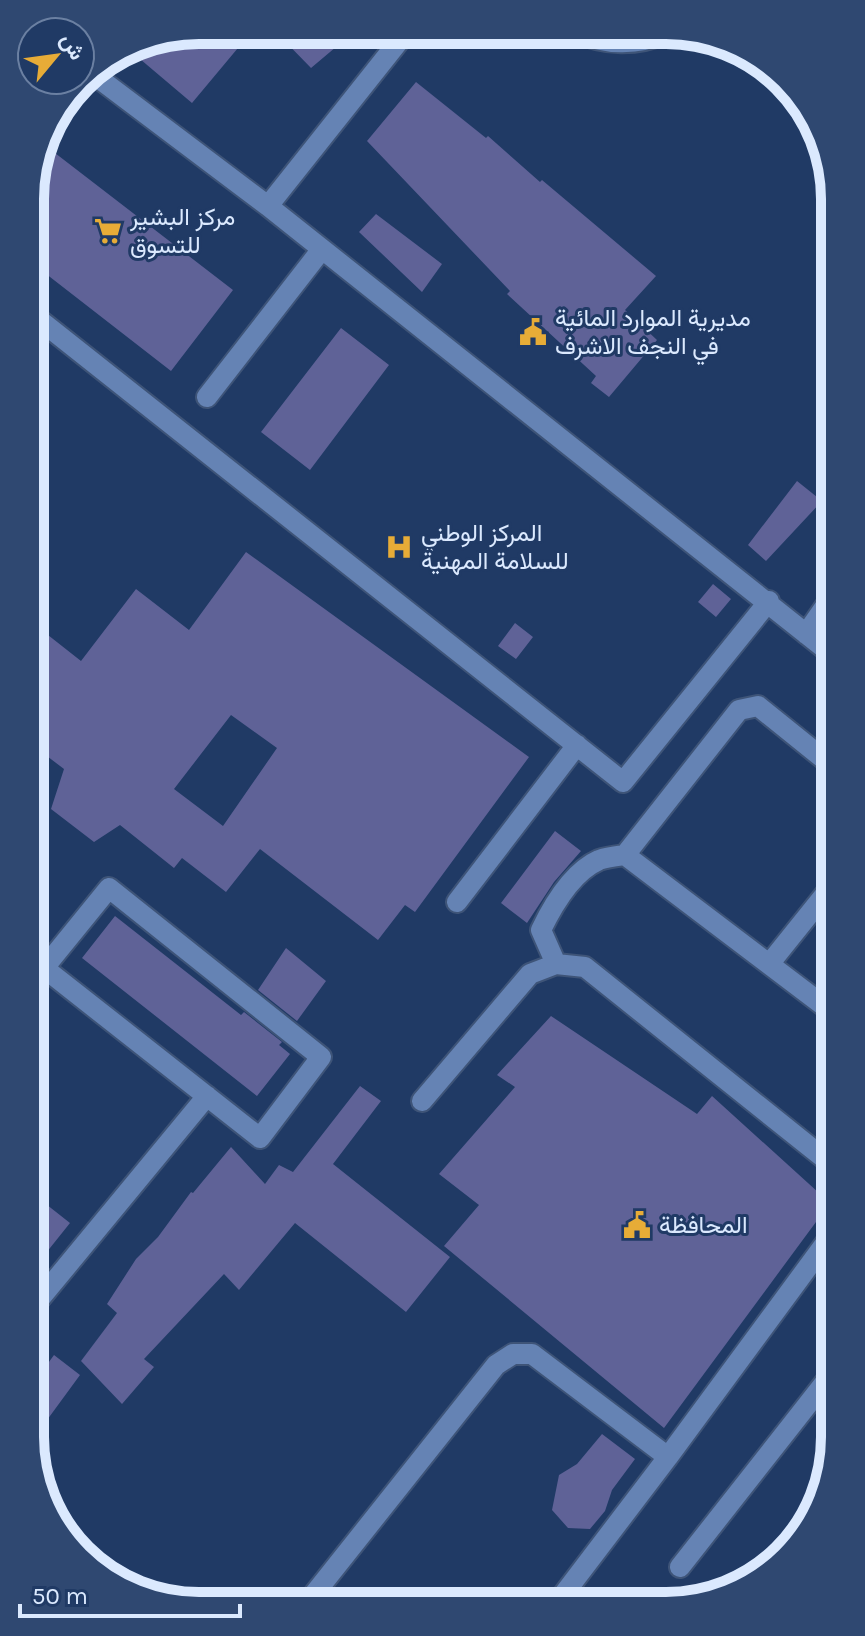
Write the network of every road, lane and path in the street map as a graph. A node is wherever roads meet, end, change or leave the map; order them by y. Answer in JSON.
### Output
{"nodes":[{"id":1,"x":392,"y":44,"type":"edge"},
{"id":2,"x":101,"y":80,"type":"edge"},
{"id":3,"x":268,"y":206,"type":"junction"},
{"id":4,"x":322,"y":249,"type":"junction"},
{"id":5,"x":44,"y":323,"type":"edge"},
{"id":6,"x":207,"y":397,"type":"dead end"},
{"id":7,"x":769,"y":601,"type":"junction"},
{"id":8,"x":821,"y":612,"type":"edge"},
{"id":9,"x":806,"y":634,"type":"junction"},
{"id":10,"x":821,"y":646,"type":"edge"},
{"id":11,"x":577,"y":745,"type":"junction"},
{"id":12,"x":821,"y":757,"type":"edge"},
{"id":13,"x":625,"y":855,"type":"junction"},
{"id":14,"x":821,"y":899,"type":"edge"},
{"id":15,"x":457,"y":902,"type":"dead end"},
{"id":16,"x":770,"y":963,"type":"junction"},
{"id":17,"x":556,"y":964,"type":"junction"},
{"id":18,"x":821,"y":1003,"type":"edge"},
{"id":19,"x":207,"y":1096,"type":"junction"},
{"id":20,"x":422,"y":1101,"type":"dead end"},
{"id":21,"x":821,"y":1156,"type":"edge"},
{"id":22,"x":821,"y":1249,"type":"edge"},
{"id":23,"x":44,"y":1294,"type":"edge"},
{"id":24,"x":821,"y":1388,"type":"edge"},
{"id":25,"x":668,"y":1457,"type":"junction"},
{"id":26,"x":680,"y":1567,"type":"dead end"},
{"id":27,"x":316,"y":1592,"type":"edge"},
{"id":28,"x":565,"y":1592,"type":"edge"}],
"edges":[{"from":1,"to":3,"type":"street"},
{"from":2,"to":3,"type":"street"},
{"from":3,"to":4,"type":"street"},
{"from":4,"to":6,"type":"street"},
{"from":4,"to":7,"type":"street"},
{"from":5,"to":11,"type":"street"},
{"from":7,"to":9,"type":"street"},
{"from":7,"to":11,"type":"street"},
{"from":8,"to":9,"type":"street"},
{"from":9,"to":10,"type":"street"},
{"from":11,"to":15,"type":"street"},
{"from":12,"to":13,"type":"street"},
{"from":13,"to":16,"type":"street"},
{"from":13,"to":17,"type":"street"},
{"from":14,"to":16,"type":"street"},
{"from":16,"to":18,"type":"street"},
{"from":17,"to":20,"type":"street"},
{"from":17,"to":21,"type":"street"},
{"from":19,"to":19,"type":"street"},
{"from":19,"to":23,"type":"street"},
{"from":22,"to":25,"type":"street"},
{"from":24,"to":26,"type":"street"},
{"from":25,"to":27,"type":"street"},
{"from":25,"to":28,"type":"street"}]}
